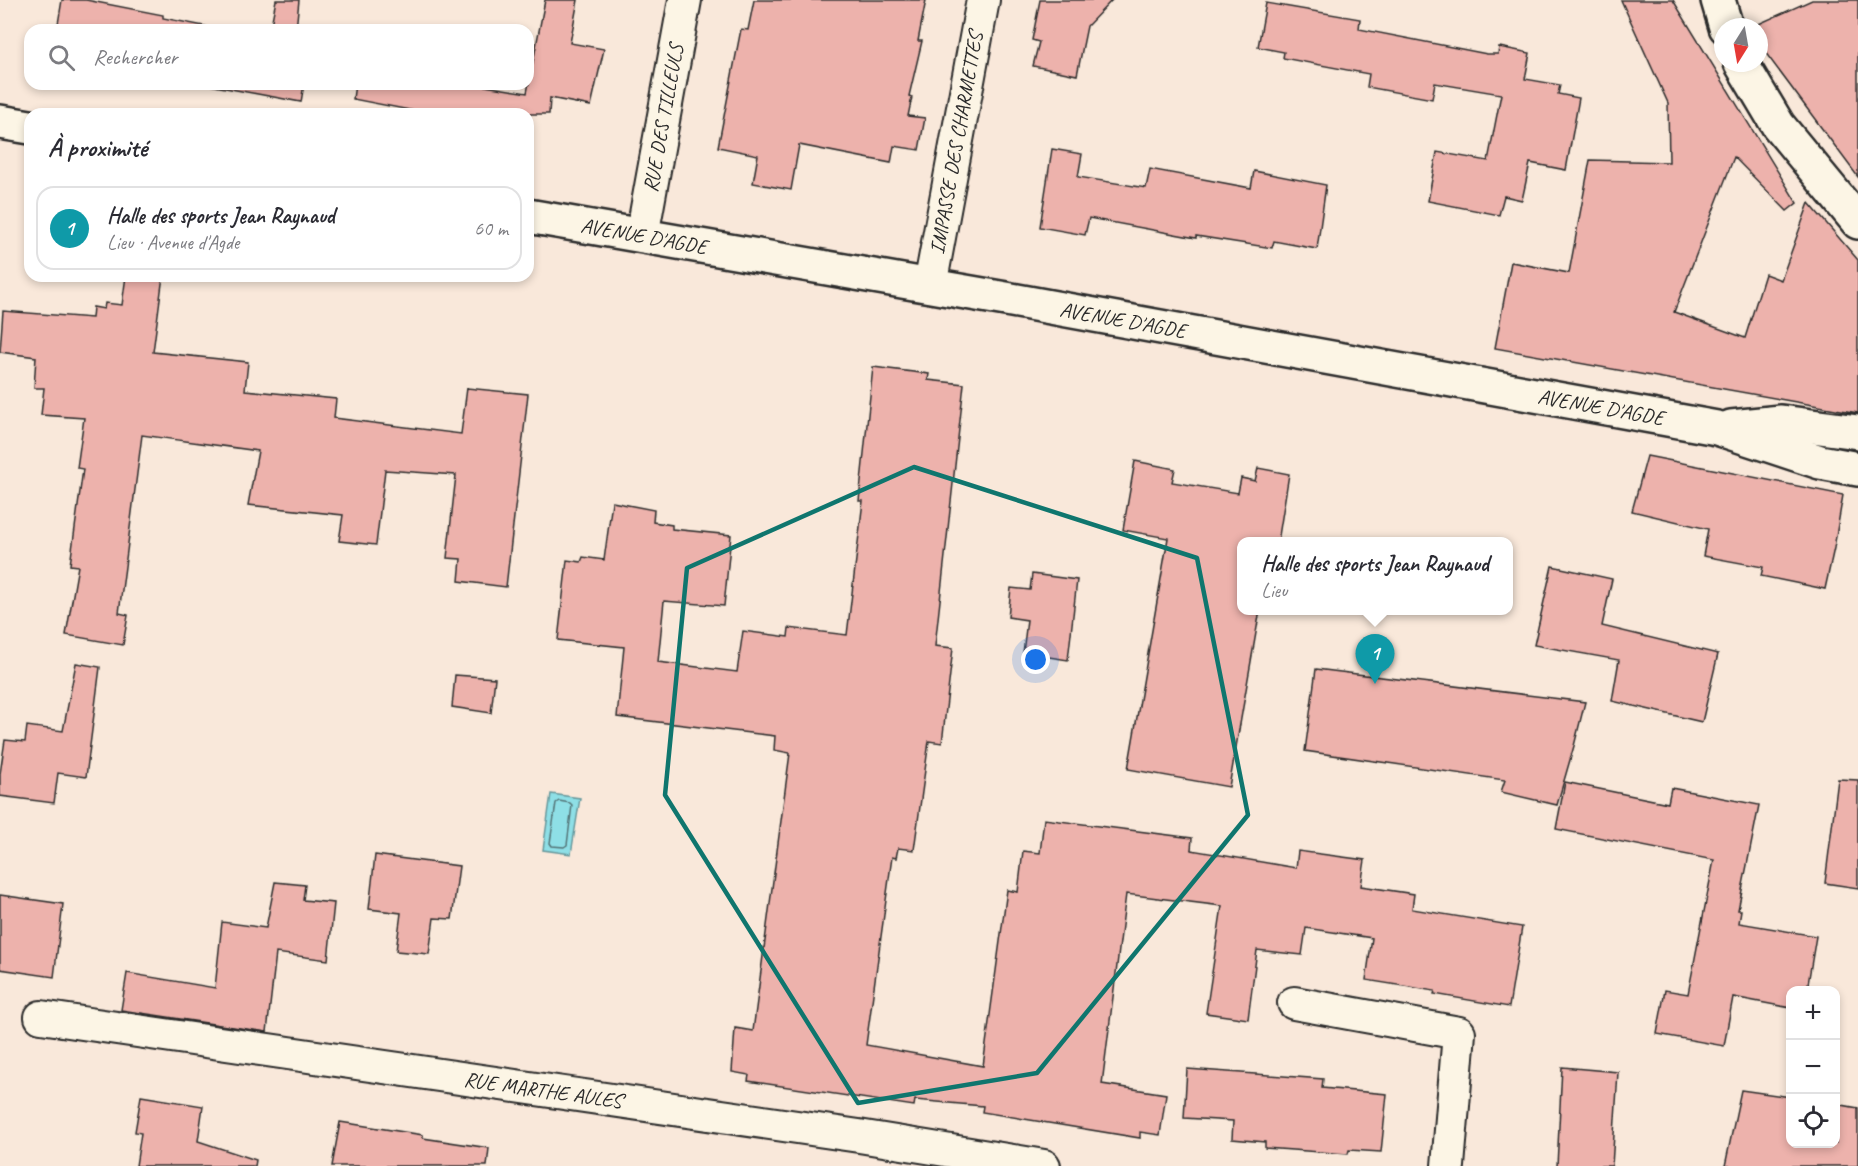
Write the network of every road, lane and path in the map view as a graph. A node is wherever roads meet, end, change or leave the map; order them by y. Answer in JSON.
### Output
{"nodes":[{"id":1,"x":685,"y":0,"type":"edge"},
{"id":2,"x":982,"y":0,"type":"edge"},
{"id":3,"x":1718,"y":0,"type":"edge"},
{"id":4,"x":1723,"y":18,"type":"edge"},
{"id":5,"x":1746,"y":72,"type":"edge"},
{"id":6,"x":0,"y":122,"type":"edge"},
{"id":7,"x":24,"y":126,"type":"edge"},
{"id":8,"x":534,"y":217,"type":"edge"},
{"id":9,"x":1858,"y":222,"type":"edge"},
{"id":10,"x":642,"y":236,"type":"junction"},
{"id":11,"x":930,"y":286,"type":"junction"},
{"id":12,"x":1717,"y":428,"type":"junction"},
{"id":13,"x":1858,"y":432,"type":"edge"},
{"id":14,"x":1858,"y":469,"type":"edge"},
{"id":15,"x":1294,"y":1004,"type":"dead end"},
{"id":16,"x":41,"y":1017,"type":"dead end"},
{"id":17,"x":1044,"y":1166,"type":"edge"},
{"id":18,"x":1448,"y":1166,"type":"edge"}],
"edges":[{"from":1,"to":10,"type":"street","name":"RUE DES TILLEULS"},
{"from":2,"to":11,"type":"street","name":"IMPASSE DES CHARMETTES"},
{"from":3,"to":4,"type":"main road"},
{"from":5,"to":9,"type":"main road"},
{"from":6,"to":7,"type":"main road"},
{"from":8,"to":10,"type":"main road","name":"AVENUE D'AGDE"},
{"from":10,"to":11,"type":"main road","name":"AVENUE D'AGDE"},
{"from":11,"to":12,"type":"main road","name":"AVENUE D'AGDE"},
{"from":12,"to":13,"type":"main road","name":"AVENUE D'AGDE"},
{"from":12,"to":14,"type":"main road","name":"AVENUE D'AGDE"},
{"from":15,"to":18,"type":"street"},
{"from":16,"to":17,"type":"street","name":"RUE MARTHE AULES"}]}
